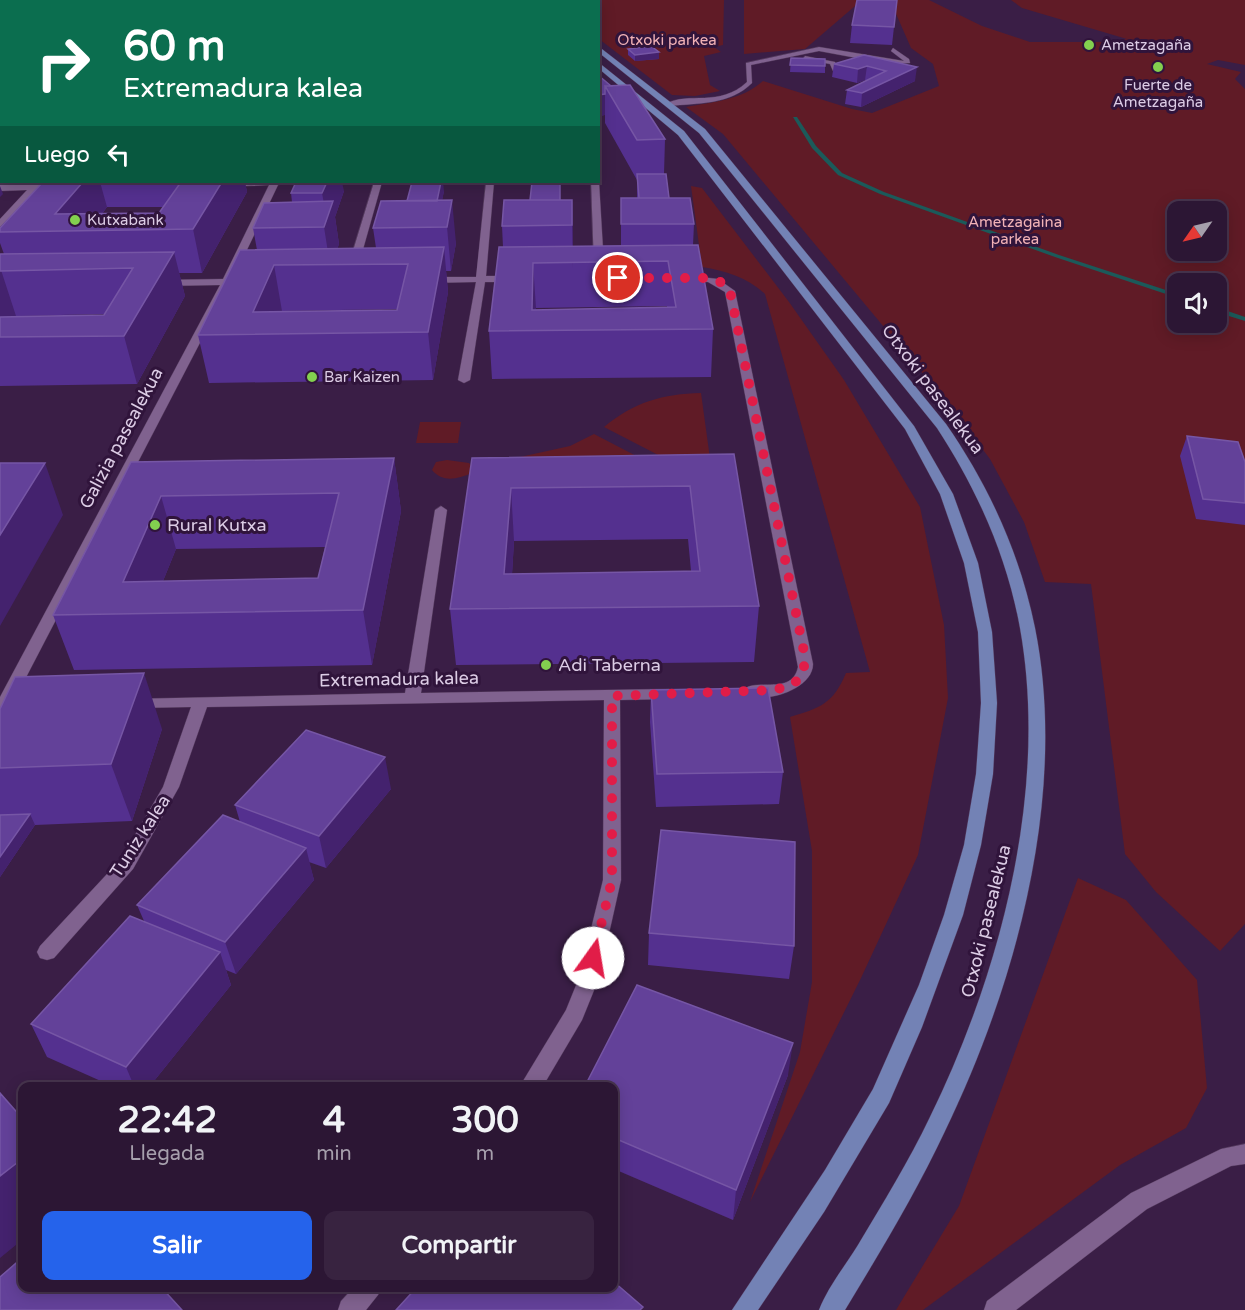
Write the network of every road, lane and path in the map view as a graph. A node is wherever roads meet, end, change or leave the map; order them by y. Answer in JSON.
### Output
{"nodes":[{"id":1,"x":600,"y":50,"type":"edge"},
{"id":2,"x":893,"y":50,"type":"edge"},
{"id":3,"x":788,"y":56,"type":"junction"},
{"id":4,"x":600,"y":66,"type":"edge"},
{"id":5,"x":835,"y":70,"type":"edge"},
{"id":6,"x":669,"y":104,"type":"junction"},
{"id":7,"x":275,"y":183,"type":"edge"},
{"id":8,"x":378,"y":183,"type":"edge"},
{"id":9,"x":490,"y":183,"type":"edge"},
{"id":10,"x":595,"y":183,"type":"edge"},
{"id":11,"x":37,"y":185,"type":"edge"},
{"id":12,"x":61,"y":185,"type":"edge"},
{"id":13,"x":210,"y":185,"type":"edge"},
{"id":14,"x":0,"y":188,"type":"edge"},
{"id":15,"x":44,"y":201,"type":"edge"},
{"id":16,"x":0,"y":224,"type":"edge"},
{"id":17,"x":351,"y":275,"type":"edge"},
{"id":18,"x":600,"y":278,"type":"edge"},
{"id":19,"x":671,"y":278,"type":"edge"},
{"id":20,"x":481,"y":279,"type":"junction"},
{"id":21,"x":528,"y":279,"type":"edge"},
{"id":22,"x":415,"y":280,"type":"edge"},
{"id":23,"x":225,"y":282,"type":"junction"},
{"id":24,"x":255,"y":282,"type":"edge"},
{"id":25,"x":149,"y":284,"type":"edge"},
{"id":26,"x":464,"y":380,"type":"dead end"},
{"id":27,"x":441,"y":510,"type":"dead end"},
{"id":28,"x":730,"y":692,"type":"edge"},
{"id":29,"x":686,"y":693,"type":"edge"},
{"id":30,"x":612,"y":696,"type":"junction"},
{"id":31,"x":412,"y":699,"type":"junction"},
{"id":32,"x":201,"y":702,"type":"junction"},
{"id":33,"x":119,"y":704,"type":"edge"},
{"id":34,"x":22,"y":705,"type":"edge"},
{"id":35,"x":1,"y":707,"type":"edge"},
{"id":36,"x":47,"y":952,"type":"dead end"},
{"id":37,"x":533,"y":1082,"type":"edge"},
{"id":38,"x":1245,"y":1154,"type":"edge"},
{"id":39,"x":366,"y":1292,"type":"edge"},
{"id":40,"x":350,"y":1310,"type":"edge"},
{"id":41,"x":744,"y":1310,"type":"edge"},
{"id":42,"x":831,"y":1310,"type":"edge"},
{"id":43,"x":996,"y":1310,"type":"edge"}],
"edges":[{"from":1,"to":6,"type":"main road","name":"Otxoki pasealekua"},
{"from":2,"to":3,"type":"street"},
{"from":3,"to":5,"type":"street"},
{"from":3,"to":6,"type":"street"},
{"from":4,"to":41,"type":"main road","name":"Otxoki pasealekua"},
{"from":6,"to":42,"type":"main road","name":"Otxoki pasealekua"},
{"from":7,"to":13,"type":"street"},
{"from":7,"to":23,"type":"street","name":"Galizia pasealekua"},
{"from":8,"to":17,"type":"street"},
{"from":9,"to":20,"type":"street"},
{"from":10,"to":18,"type":"street"},
{"from":11,"to":12,"type":"street"},
{"from":11,"to":14,"type":"street"},
{"from":11,"to":16,"type":"street"},
{"from":12,"to":15,"type":"street"},
{"from":19,"to":28,"type":"street"},
{"from":20,"to":21,"type":"street"},
{"from":20,"to":22,"type":"street"},
{"from":20,"to":26,"type":"street"},
{"from":23,"to":24,"type":"street"},
{"from":23,"to":25,"type":"street"},
{"from":23,"to":35,"type":"street","name":"Galizia pasealekua"},
{"from":27,"to":31,"type":"street"},
{"from":29,"to":30,"type":"street","name":"Extremadura kalea"},
{"from":30,"to":31,"type":"street","name":"Extremadura kalea"},
{"from":30,"to":37,"type":"street"},
{"from":31,"to":32,"type":"street","name":"Extremadura kalea"},
{"from":32,"to":33,"type":"street","name":"Extremadura kalea"},
{"from":32,"to":36,"type":"street","name":"Tuniz kalea"},
{"from":34,"to":35,"type":"street"},
{"from":38,"to":43,"type":"street"},
{"from":39,"to":40,"type":"street"}]}
